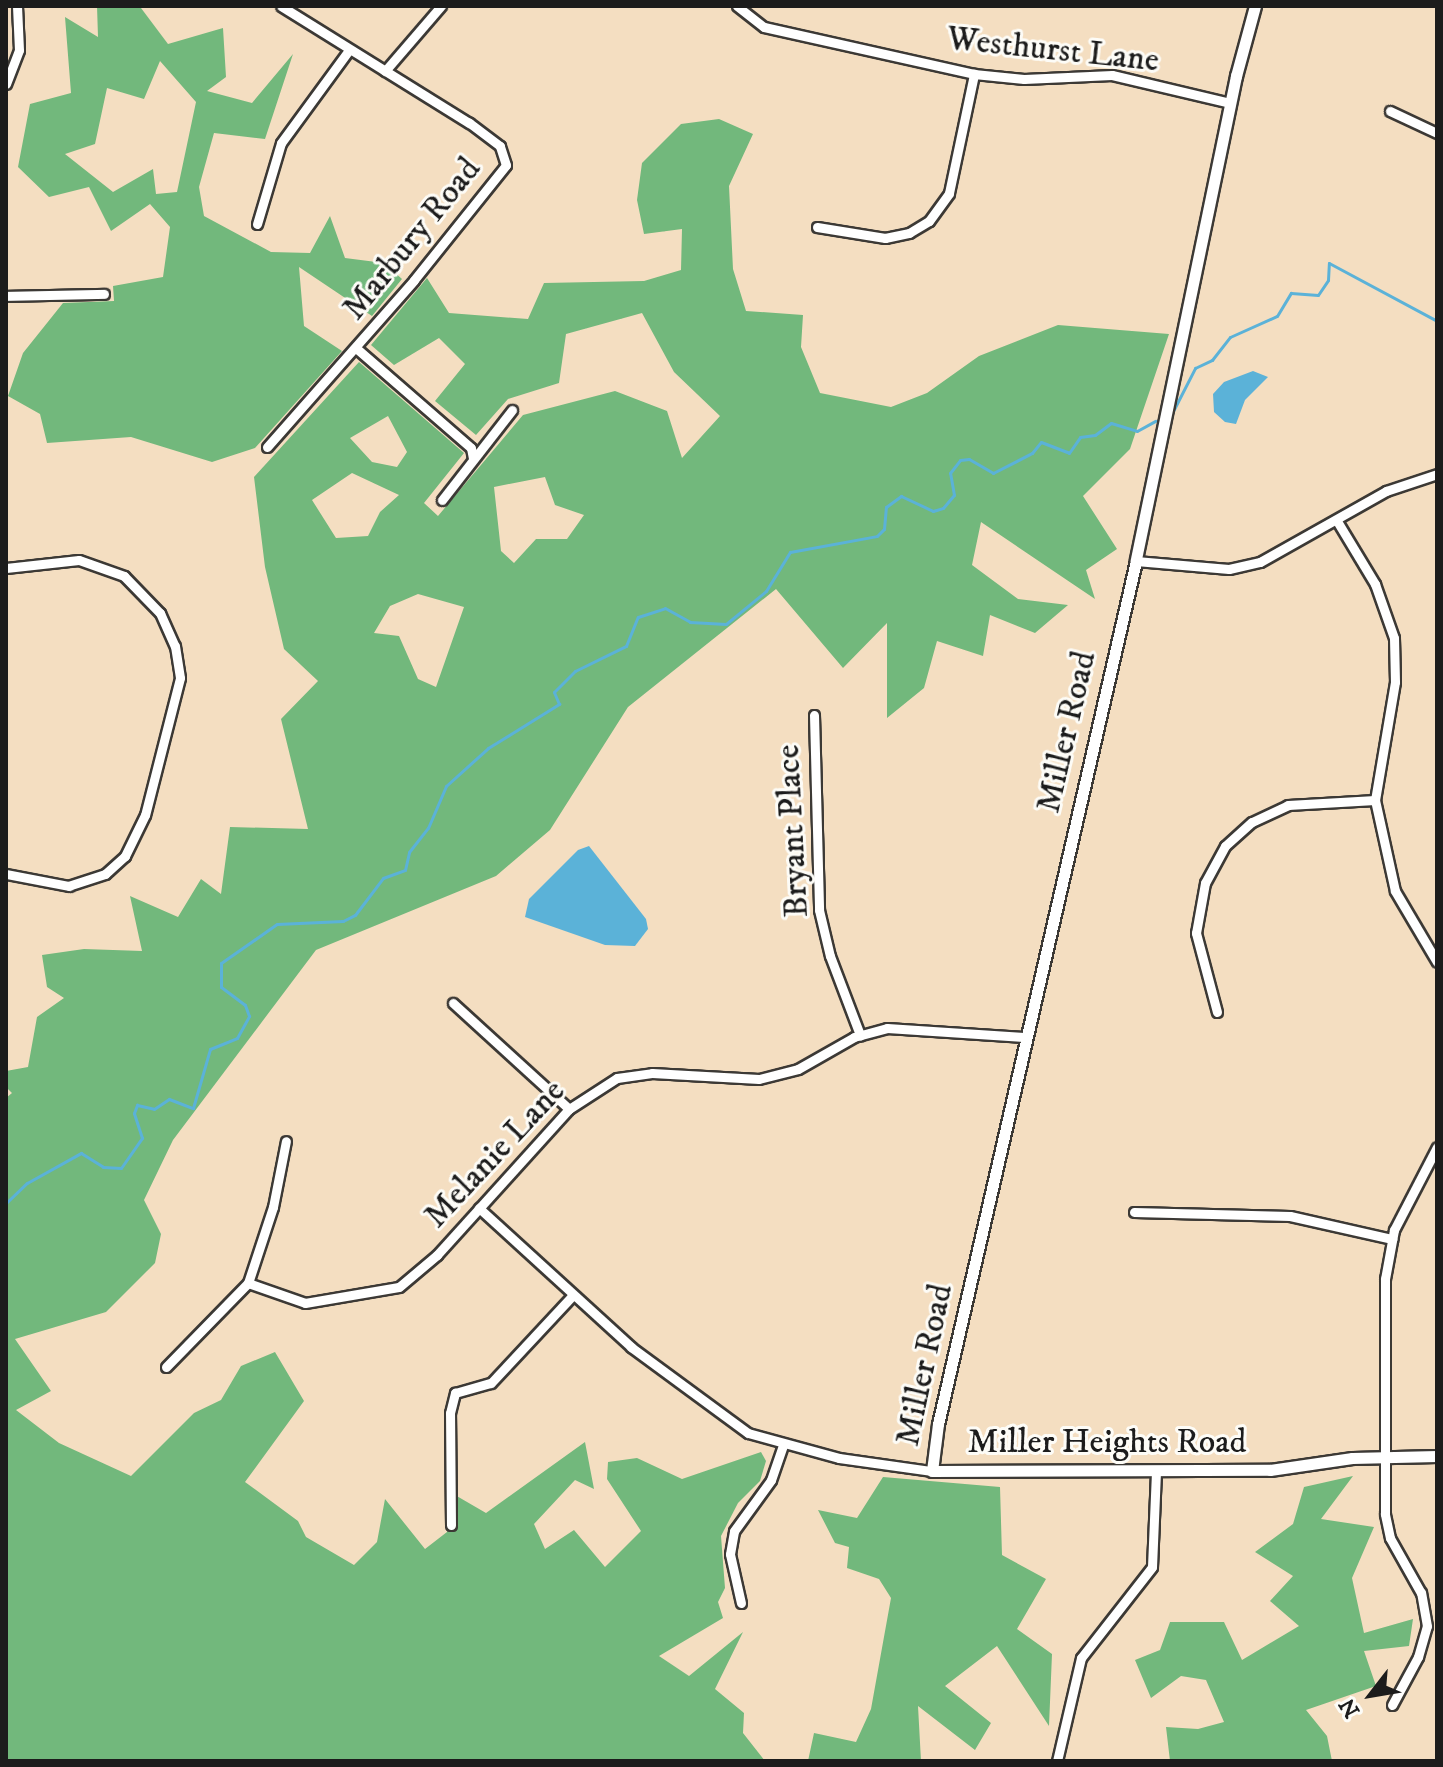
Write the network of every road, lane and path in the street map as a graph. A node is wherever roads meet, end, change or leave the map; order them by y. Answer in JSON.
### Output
{"nodes":[{"id":1,"x":17,"y":6,"type":"edge"},
{"id":2,"x":281,"y":6,"type":"edge"},
{"id":3,"x":441,"y":6,"type":"edge"},
{"id":4,"x":737,"y":6,"type":"edge"},
{"id":5,"x":1255,"y":6,"type":"edge"},
{"id":6,"x":349,"y":50,"type":"junction"},
{"id":7,"x":385,"y":71,"type":"junction"},
{"id":8,"x":974,"y":74,"type":"junction"},
{"id":9,"x":6,"y":84,"type":"edge"},
{"id":10,"x":1230,"y":103,"type":"junction"},
{"id":11,"x":1390,"y":111,"type":"dead end"},
{"id":12,"x":1437,"y":133,"type":"edge"},
{"id":13,"x":257,"y":224,"type":"dead end"},
{"id":14,"x":817,"y":227,"type":"dead end"},
{"id":15,"x":104,"y":294,"type":"dead end"},
{"id":16,"x":6,"y":296,"type":"edge"},
{"id":17,"x":356,"y":348,"type":"junction"},
{"id":18,"x":512,"y":410,"type":"dead end"},
{"id":19,"x":267,"y":447,"type":"dead end"},
{"id":20,"x":473,"y":458,"type":"junction"},
{"id":21,"x":1437,"y":474,"type":"edge"},
{"id":22,"x":442,"y":500,"type":"dead end"},
{"id":23,"x":1337,"y":521,"type":"junction"},
{"id":24,"x":1136,"y":561,"type":"junction"},
{"id":25,"x":6,"y":568,"type":"edge"},
{"id":26,"x":814,"y":715,"type":"dead end"},
{"id":27,"x":1375,"y":800,"type":"junction"},
{"id":28,"x":6,"y":874,"type":"edge"},
{"id":29,"x":1437,"y":962,"type":"edge"},
{"id":30,"x":453,"y":1003,"type":"dead end"},
{"id":31,"x":1217,"y":1012,"type":"dead end"},
{"id":32,"x":860,"y":1035,"type":"junction"},
{"id":33,"x":1024,"y":1037,"type":"junction"},
{"id":34,"x":569,"y":1109,"type":"junction"},
{"id":35,"x":286,"y":1141,"type":"dead end"},
{"id":36,"x":1437,"y":1147,"type":"edge"},
{"id":37,"x":479,"y":1208,"type":"junction"},
{"id":38,"x":1134,"y":1212,"type":"dead end"},
{"id":39,"x":1392,"y":1239,"type":"junction"},
{"id":40,"x":248,"y":1283,"type":"junction"},
{"id":41,"x":572,"y":1296,"type":"junction"},
{"id":42,"x":166,"y":1367,"type":"dead end"},
{"id":43,"x":783,"y":1446,"type":"junction"},
{"id":44,"x":1437,"y":1456,"type":"edge"},
{"id":45,"x":1386,"y":1457,"type":"junction"},
{"id":46,"x":932,"y":1471,"type":"junction"},
{"id":47,"x":1156,"y":1471,"type":"junction"},
{"id":48,"x":451,"y":1525,"type":"dead end"},
{"id":49,"x":741,"y":1603,"type":"dead end"},
{"id":50,"x":1392,"y":1705,"type":"dead end"},
{"id":51,"x":1057,"y":1761,"type":"edge"}],
"edges":[{"from":1,"to":9,"type":"street"},
{"from":2,"to":6,"type":"street","name":"Marbury Road"},
{"from":3,"to":7,"type":"street"},
{"from":4,"to":8,"type":"street","name":"Westhurst Lane"},
{"from":5,"to":10,"type":"street","name":"Miller Road"},
{"from":6,"to":7,"type":"street","name":"Marbury Road"},
{"from":6,"to":13,"type":"street"},
{"from":7,"to":17,"type":"street","name":"Marbury Road"},
{"from":8,"to":10,"type":"street","name":"Westhurst Lane"},
{"from":8,"to":14,"type":"street"},
{"from":10,"to":24,"type":"street","name":"Miller Road"},
{"from":11,"to":12,"type":"street"},
{"from":15,"to":16,"type":"street"},
{"from":17,"to":19,"type":"street","name":"Marbury Road"},
{"from":17,"to":20,"type":"street"},
{"from":18,"to":20,"type":"street"},
{"from":20,"to":22,"type":"street"},
{"from":21,"to":23,"type":"street"},
{"from":23,"to":24,"type":"street"},
{"from":23,"to":27,"type":"street"},
{"from":24,"to":33,"type":"street","name":"Miller Road"},
{"from":25,"to":28,"type":"street"},
{"from":26,"to":32,"type":"street","name":"Bryant Place"},
{"from":27,"to":29,"type":"street"},
{"from":27,"to":31,"type":"street"},
{"from":30,"to":34,"type":"street"},
{"from":32,"to":33,"type":"street","name":"Melanie Lane"},
{"from":32,"to":34,"type":"street","name":"Melanie Lane"},
{"from":33,"to":46,"type":"street","name":"Miller Road"},
{"from":34,"to":37,"type":"street","name":"Melanie Lane"},
{"from":35,"to":40,"type":"street"},
{"from":36,"to":39,"type":"street"},
{"from":37,"to":40,"type":"street","name":"Melanie Lane"},
{"from":37,"to":41,"type":"street","name":"Miller Heights Road"},
{"from":38,"to":39,"type":"street"},
{"from":39,"to":45,"type":"street"},
{"from":40,"to":42,"type":"street"},
{"from":41,"to":43,"type":"street","name":"Miller Heights Road"},
{"from":41,"to":48,"type":"street"},
{"from":43,"to":46,"type":"street","name":"Miller Heights Road"},
{"from":43,"to":49,"type":"street"},
{"from":44,"to":45,"type":"street","name":"Miller Heights Road"},
{"from":45,"to":47,"type":"street","name":"Miller Heights Road"},
{"from":45,"to":50,"type":"street"},
{"from":46,"to":47,"type":"street","name":"Miller Heights Road"},
{"from":47,"to":51,"type":"street"}]}
